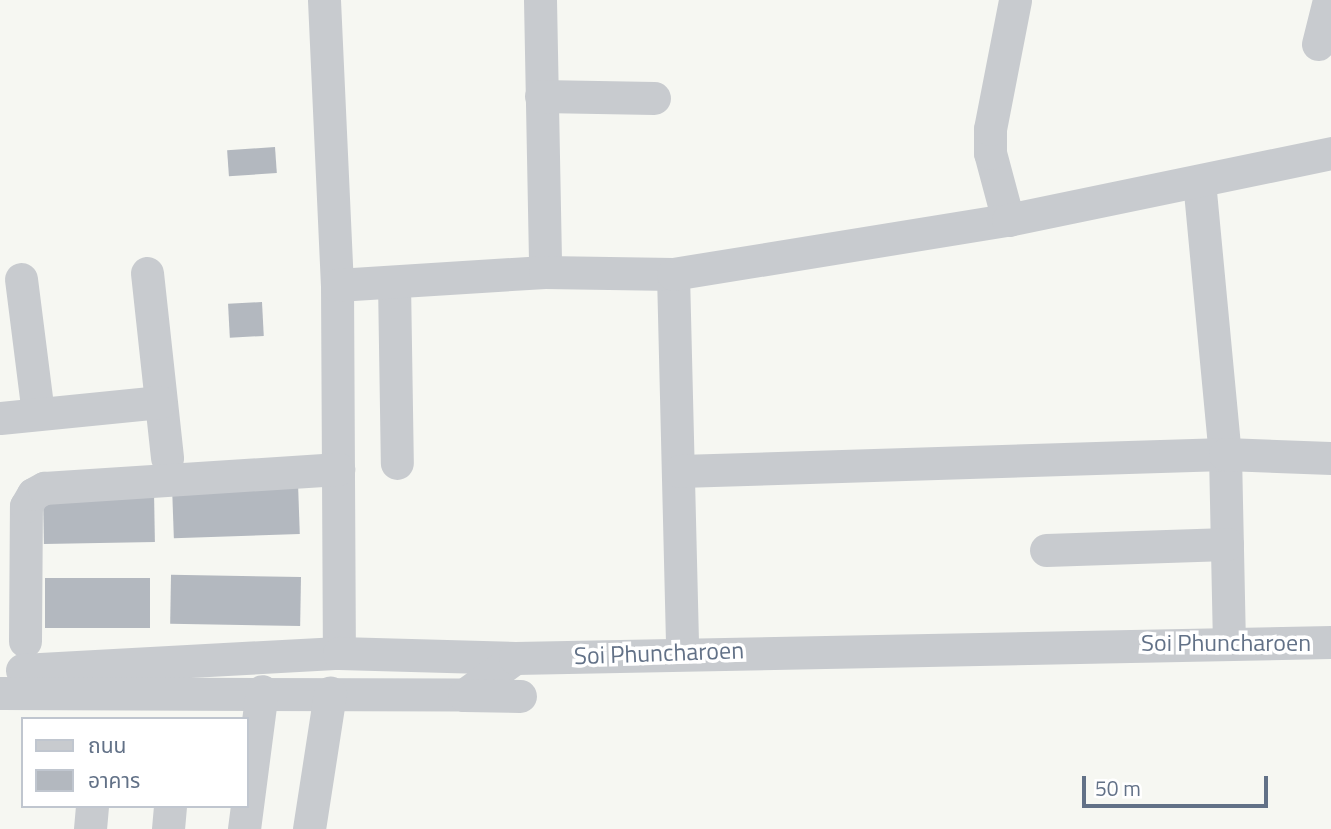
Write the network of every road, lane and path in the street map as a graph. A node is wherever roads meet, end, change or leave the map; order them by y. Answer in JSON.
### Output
{"nodes":[{"id":1,"x":324,"y":0,"type":"edge"},
{"id":2,"x":540,"y":0,"type":"edge"},
{"id":3,"x":1015,"y":0,"type":"edge"},
{"id":4,"x":1329,"y":0,"type":"edge"},
{"id":5,"x":1318,"y":44,"type":"dead end"},
{"id":6,"x":541,"y":96,"type":"junction"},
{"id":7,"x":654,"y":98,"type":"dead end"},
{"id":8,"x":1331,"y":153,"type":"edge"},
{"id":9,"x":1199,"y":181,"type":"junction"},
{"id":10,"x":1008,"y":220,"type":"junction"},
{"id":11,"x":147,"y":272,"type":"dead end"},
{"id":12,"x":545,"y":272,"type":"junction"},
{"id":13,"x":673,"y":274,"type":"junction"},
{"id":14,"x":21,"y":279,"type":"dead end"},
{"id":15,"x":394,"y":282,"type":"junction"},
{"id":16,"x":337,"y":285,"type":"junction"},
{"id":17,"x":160,"y":401,"type":"junction"},
{"id":18,"x":38,"y":414,"type":"junction"},
{"id":19,"x":0,"y":418,"type":"edge"},
{"id":20,"x":1225,"y":454,"type":"junction"},
{"id":21,"x":167,"y":458,"type":"dead end"},
{"id":22,"x":1331,"y":458,"type":"edge"},
{"id":23,"x":397,"y":463,"type":"dead end"},
{"id":24,"x":338,"y":469,"type":"junction"},
{"id":25,"x":680,"y":471,"type":"junction"},
{"id":26,"x":1227,"y":544,"type":"junction"},
{"id":27,"x":1046,"y":550,"type":"dead end"},
{"id":28,"x":1229,"y":642,"type":"junction"},
{"id":29,"x":1331,"y":642,"type":"edge"},
{"id":30,"x":682,"y":652,"type":"junction"},
{"id":31,"x":339,"y":653,"type":"junction"},
{"id":32,"x":515,"y":658,"type":"junction"},
{"id":33,"x":16,"y":668,"type":"edge"},
{"id":34,"x":262,"y":691,"type":"junction"},
{"id":35,"x":330,"y":693,"type":"junction"},
{"id":36,"x":464,"y":695,"type":"junction"},
{"id":37,"x":520,"y":696,"type":"dead end"},
{"id":38,"x":248,"y":798,"type":"edge"},
{"id":39,"x":92,"y":808,"type":"edge"},
{"id":40,"x":170,"y":808,"type":"edge"},
{"id":41,"x":247,"y":808,"type":"edge"},
{"id":42,"x":90,"y":829,"type":"edge"},
{"id":43,"x":168,"y":829,"type":"edge"},
{"id":44,"x":244,"y":829,"type":"edge"},
{"id":45,"x":309,"y":829,"type":"edge"}],
"edges":[{"from":1,"to":16,"type":"street"},
{"from":2,"to":6,"type":"street"},
{"from":3,"to":10,"type":"street"},
{"from":4,"to":5,"type":"street"},
{"from":6,"to":7,"type":"street"},
{"from":6,"to":12,"type":"street"},
{"from":8,"to":9,"type":"street"},
{"from":9,"to":10,"type":"street"},
{"from":9,"to":20,"type":"street"},
{"from":10,"to":13,"type":"street"},
{"from":11,"to":17,"type":"street"},
{"from":12,"to":13,"type":"street"},
{"from":12,"to":15,"type":"street"},
{"from":13,"to":25,"type":"street"},
{"from":14,"to":18,"type":"street"},
{"from":15,"to":16,"type":"street"},
{"from":15,"to":23,"type":"street"},
{"from":16,"to":24,"type":"street"},
{"from":17,"to":18,"type":"street"},
{"from":17,"to":21,"type":"street"},
{"from":18,"to":19,"type":"street"},
{"from":20,"to":22,"type":"street"},
{"from":20,"to":25,"type":"street"},
{"from":20,"to":26,"type":"street"},
{"from":24,"to":31,"type":"street"},
{"from":24,"to":33,"type":"street"},
{"from":25,"to":30,"type":"street"},
{"from":26,"to":27,"type":"street"},
{"from":26,"to":28,"type":"street"},
{"from":28,"to":29,"type":"street","name":"Soi Phuncharoen"},
{"from":28,"to":30,"type":"street","name":"Soi Phuncharoen"},
{"from":30,"to":32,"type":"street","name":"Soi Phuncharoen"},
{"from":31,"to":32,"type":"street","name":"Soi Phuncharoen"},
{"from":31,"to":33,"type":"street","name":"Soi Phuncharoen"},
{"from":32,"to":36,"type":"street"},
{"from":33,"to":34,"type":"street"},
{"from":34,"to":35,"type":"street"},
{"from":34,"to":38,"type":"street"},
{"from":35,"to":36,"type":"street"},
{"from":35,"to":45,"type":"street"},
{"from":36,"to":37,"type":"street"},
{"from":39,"to":42,"type":"street"},
{"from":40,"to":43,"type":"street"},
{"from":41,"to":44,"type":"street"}]}
